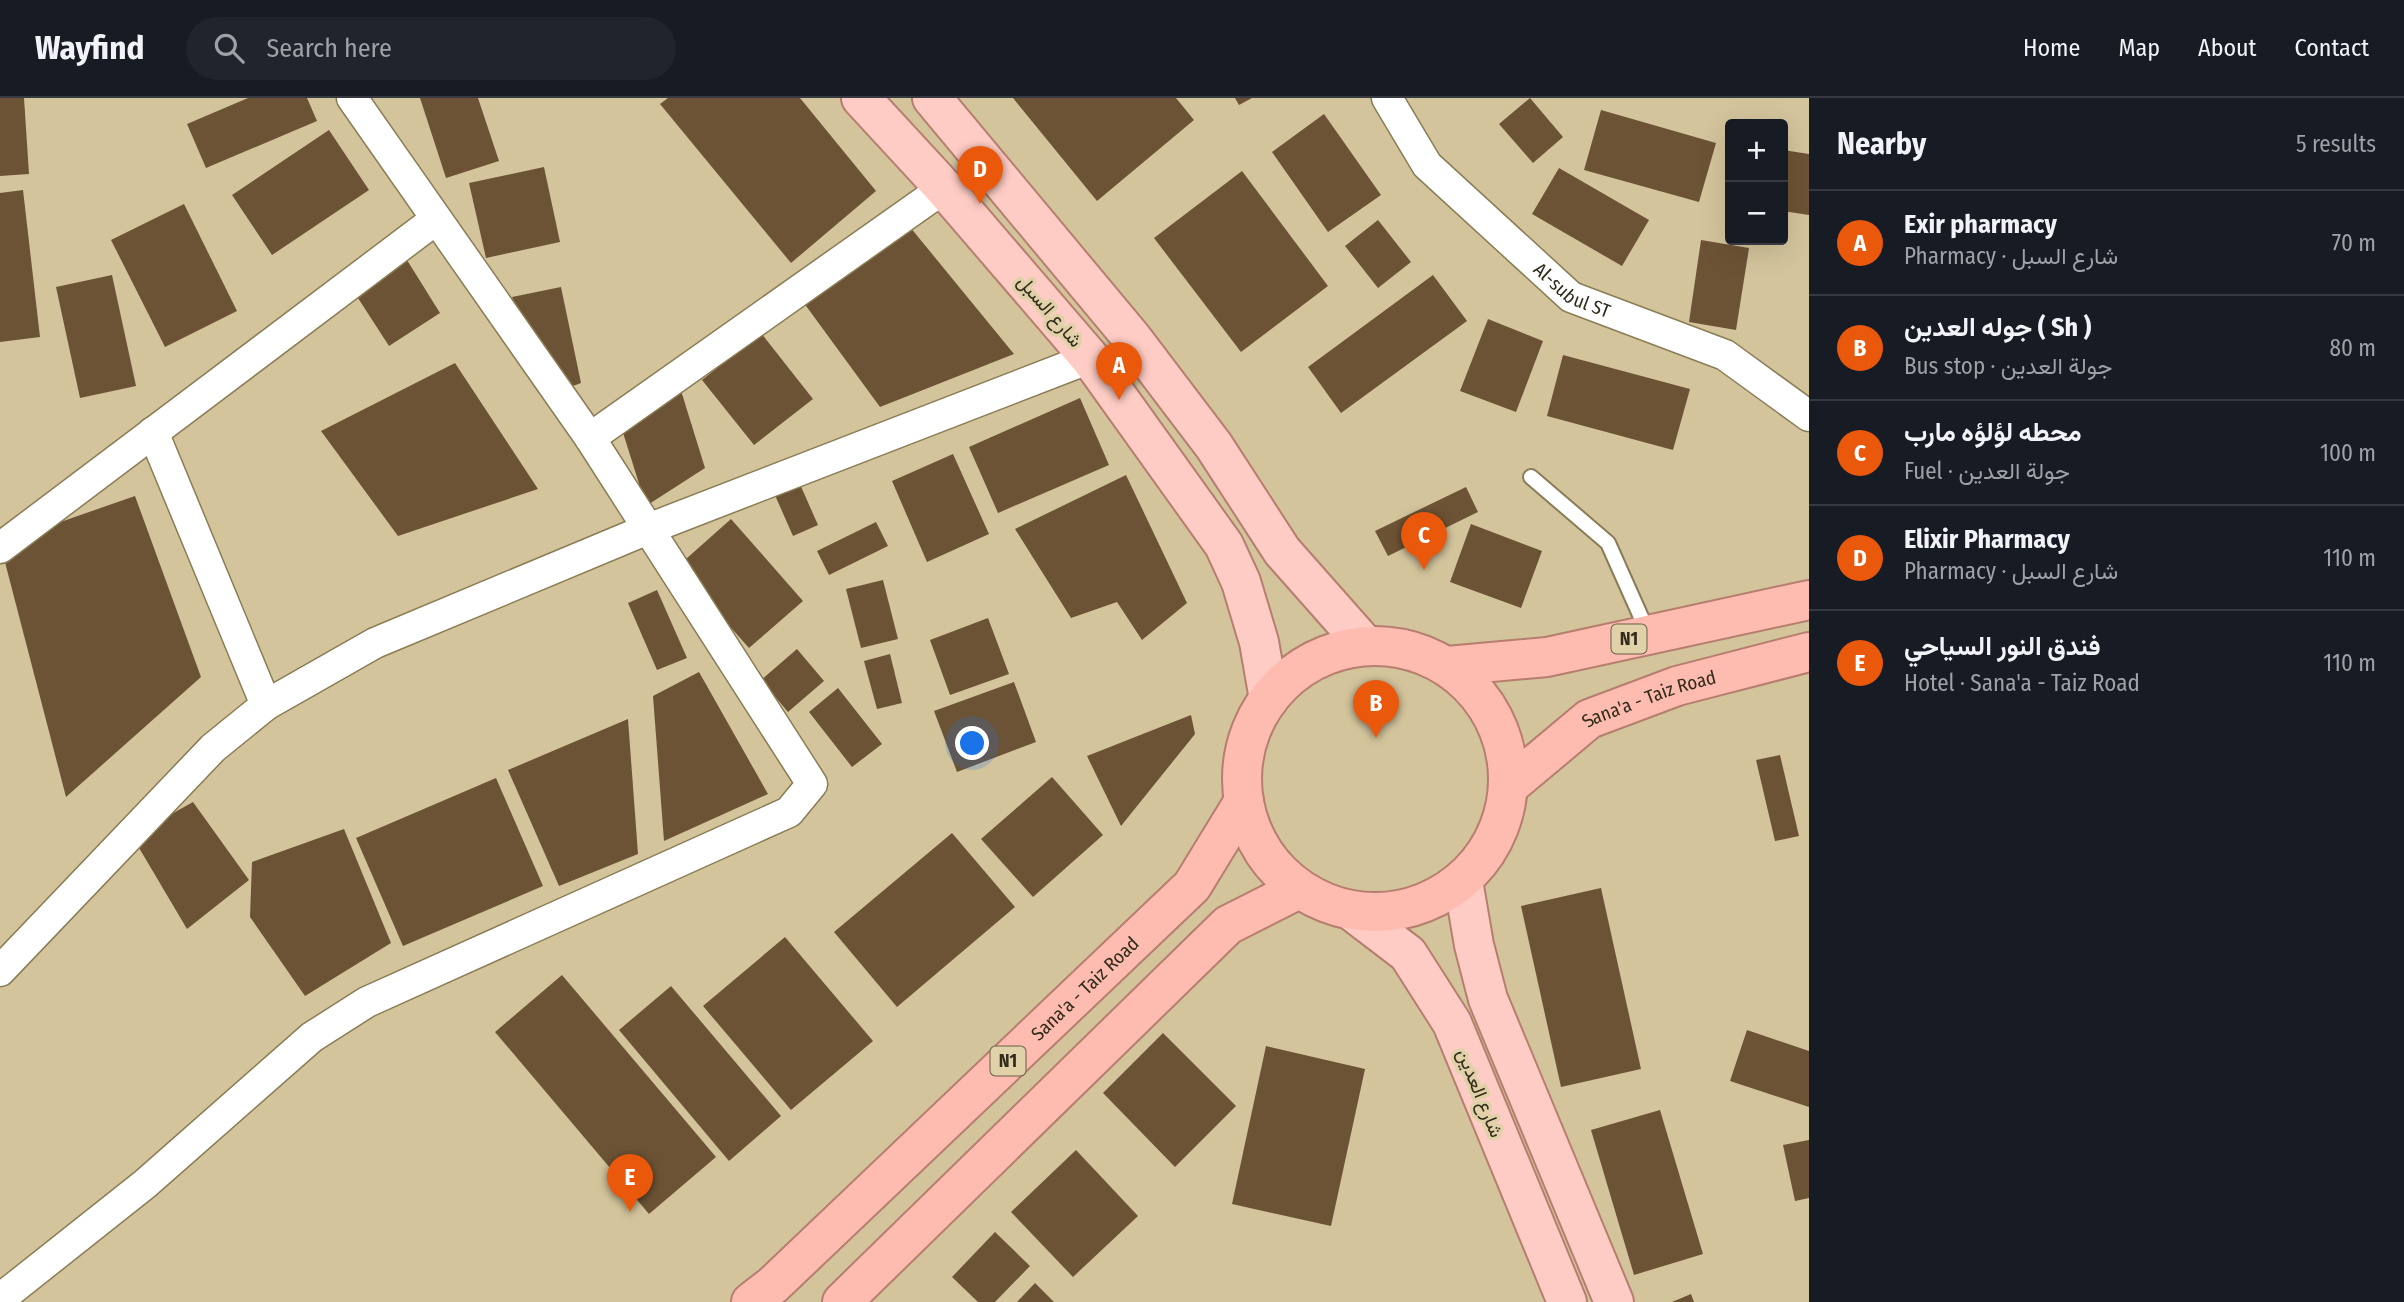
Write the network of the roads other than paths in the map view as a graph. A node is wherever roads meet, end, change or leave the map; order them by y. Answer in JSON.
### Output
{"nodes":[{"id":1,"x":352,"y":98,"type":"edge"},
{"id":2,"x":861,"y":98,"type":"edge"},
{"id":3,"x":932,"y":98,"type":"edge"},
{"id":4,"x":1387,"y":98,"type":"edge"},
{"id":5,"x":944,"y":188,"type":"junction"},
{"id":6,"x":435,"y":220,"type":"junction"},
{"id":7,"x":1090,"y":358,"type":"junction"},
{"id":8,"x":1809,"y":416,"type":"edge"},
{"id":9,"x":153,"y":432,"type":"junction"},
{"id":10,"x":590,"y":438,"type":"junction"},
{"id":11,"x":1531,"y":477,"type":"dead end"},
{"id":12,"x":648,"y":529,"type":"junction"},
{"id":13,"x":0,"y":547,"type":"edge"},
{"id":14,"x":1809,"y":600,"type":"edge"},
{"id":15,"x":1649,"y":635,"type":"junction"},
{"id":16,"x":1366,"y":646,"type":"junction"},
{"id":17,"x":1809,"y":652,"type":"edge"},
{"id":18,"x":1447,"y":666,"type":"junction"},
{"id":19,"x":1269,"y":699,"type":"junction"},
{"id":20,"x":266,"y":705,"type":"junction"},
{"id":21,"x":1509,"y":786,"type":"junction"},
{"id":22,"x":1244,"y":801,"type":"junction"},
{"id":23,"x":1463,"y":881,"type":"junction"},
{"id":24,"x":1299,"y":889,"type":"junction"},
{"id":25,"x":1353,"y":912,"type":"junction"},
{"id":26,"x":0,"y":971,"type":"edge"},
{"id":27,"x":0,"y":1299,"type":"edge"},
{"id":28,"x":751,"y":1302,"type":"edge"},
{"id":29,"x":842,"y":1302,"type":"edge"},
{"id":30,"x":1567,"y":1302,"type":"edge"},
{"id":31,"x":1614,"y":1302,"type":"edge"}],
"edges":[{"from":1,"to":6,"type":"street"},
{"from":2,"to":5,"type":"main road","name":"شارع السبل"},
{"from":3,"to":16,"type":"main road"},
{"from":4,"to":8,"type":"street","name":"Al-subul ST"},
{"from":5,"to":7,"type":"main road","name":"شارع السبل"},
{"from":5,"to":10,"type":"street"},
{"from":6,"to":9,"type":"street"},
{"from":6,"to":10,"type":"street"},
{"from":7,"to":12,"type":"street"},
{"from":7,"to":19,"type":"main road","name":"شارع السبل"},
{"from":9,"to":13,"type":"street"},
{"from":9,"to":20,"type":"street"},
{"from":10,"to":12,"type":"street"},
{"from":11,"to":15,"type":"lane"},
{"from":12,"to":20,"type":"street"},
{"from":12,"to":27,"type":"street"},
{"from":14,"to":15,"type":"highway","number":"N1"},
{"from":15,"to":18,"type":"highway","number":"N1"},
{"from":16,"to":18,"type":"highway"},
{"from":16,"to":19,"type":"highway"},
{"from":17,"to":21,"type":"highway","name":"Sana'a - Taiz Road"},
{"from":18,"to":21,"type":"highway"},
{"from":19,"to":22,"type":"highway"},
{"from":20,"to":26,"type":"street"},
{"from":21,"to":23,"type":"highway"},
{"from":22,"to":24,"type":"highway"},
{"from":22,"to":28,"type":"highway","name":"Sana'a - Taiz Road","number":"N1"},
{"from":23,"to":25,"type":"highway"},
{"from":23,"to":31,"type":"main road"},
{"from":24,"to":25,"type":"highway"},
{"from":24,"to":29,"type":"highway"},
{"from":25,"to":30,"type":"main road","name":"شارع العدين"}]}
